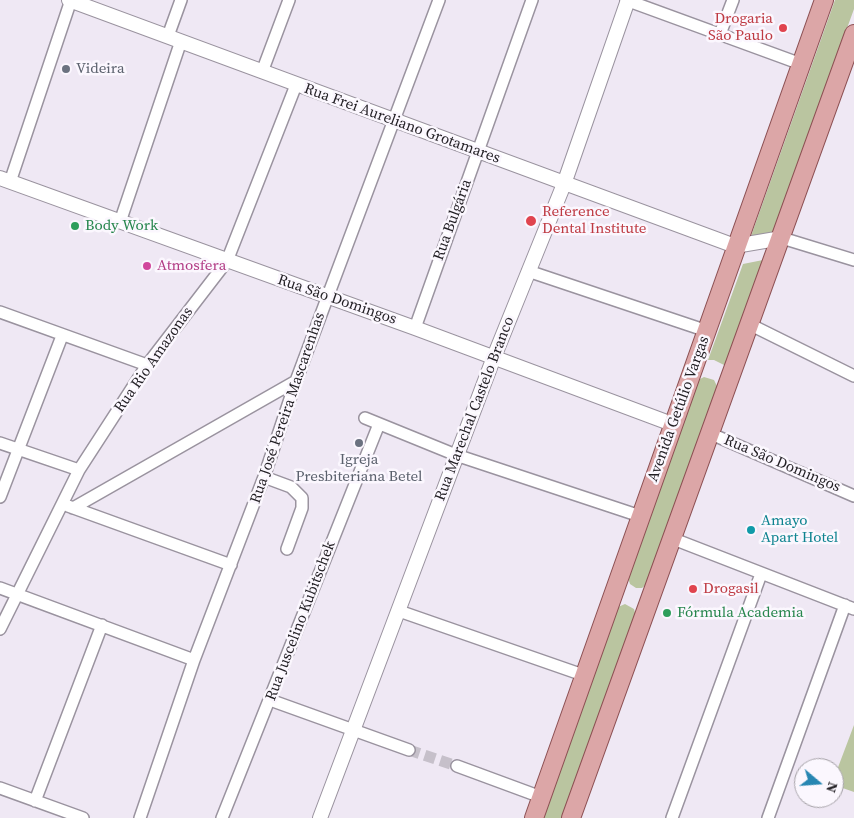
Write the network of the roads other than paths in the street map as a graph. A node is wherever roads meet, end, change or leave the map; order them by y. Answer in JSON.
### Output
{"nodes":[{"id":1,"x":70,"y":0,"type":"edge"},
{"id":2,"x":181,"y":0,"type":"edge"},
{"id":3,"x":289,"y":0,"type":"edge"},
{"id":4,"x":439,"y":0,"type":"edge"},
{"id":5,"x":532,"y":0,"type":"edge"},
{"id":6,"x":627,"y":0,"type":"edge"},
{"id":7,"x":733,"y":0,"type":"edge"},
{"id":8,"x":824,"y":0,"type":"edge"},
{"id":9,"x":720,"y":34,"type":"junction"},
{"id":10,"x":854,"y":34,"type":"edge"},
{"id":11,"x":168,"y":36,"type":"junction"},
{"id":12,"x":181,"y":41,"type":"junction"},
{"id":13,"x":801,"y":64,"type":"junction"},
{"id":14,"x":849,"y":66,"type":"edge"},
{"id":15,"x":262,"y":72,"type":"junction"},
{"id":16,"x":296,"y":85,"type":"junction"},
{"id":17,"x":394,"y":121,"type":"junction"},
{"id":18,"x":478,"y":152,"type":"junction"},
{"id":19,"x":5,"y":180,"type":"edge"},
{"id":20,"x":564,"y":184,"type":"junction"},
{"id":21,"x":120,"y":222,"type":"junction"},
{"id":22,"x":782,"y":238,"type":"junction"},
{"id":23,"x":735,"y":246,"type":"junction"},
{"id":24,"x":854,"y":260,"type":"edge"},
{"id":25,"x":226,"y":261,"type":"junction"},
{"id":26,"x":528,"y":271,"type":"junction"},
{"id":27,"x":327,"y":297,"type":"junction"},
{"id":28,"x":0,"y":312,"type":"edge"},
{"id":29,"x":749,"y":324,"type":"junction"},
{"id":30,"x":415,"y":328,"type":"junction"},
{"id":31,"x":707,"y":331,"type":"junction"},
{"id":32,"x":62,"y":336,"type":"junction"},
{"id":33,"x":494,"y":357,"type":"junction"},
{"id":34,"x":147,"y":365,"type":"junction"},
{"id":35,"x":854,"y":376,"type":"edge"},
{"id":36,"x":296,"y":381,"type":"junction"},
{"id":37,"x":364,"y":418,"type":"dead end"},
{"id":38,"x":379,"y":424,"type":"junction"},
{"id":39,"x":672,"y":424,"type":"junction"},
{"id":40,"x":709,"y":433,"type":"junction"},
{"id":41,"x":0,"y":443,"type":"edge"},
{"id":42,"x":18,"y":450,"type":"junction"},
{"id":43,"x":456,"y":455,"type":"junction"},
{"id":44,"x":80,"y":470,"type":"junction"},
{"id":45,"x":264,"y":477,"type":"junction"},
{"id":46,"x":854,"y":496,"type":"edge"},
{"id":47,"x":0,"y":497,"type":"edge"},
{"id":48,"x":68,"y":506,"type":"junction"},
{"id":49,"x":640,"y":516,"type":"junction"},
{"id":50,"x":671,"y":538,"type":"junction"},
{"id":51,"x":287,"y":550,"type":"dead end"},
{"id":52,"x":232,"y":566,"type":"junction"},
{"id":53,"x":761,"y":574,"type":"junction"},
{"id":54,"x":0,"y":588,"type":"edge"},
{"id":55,"x":18,"y":595,"type":"junction"},
{"id":56,"x":849,"y":607,"type":"edge"},
{"id":57,"x":399,"y":611,"type":"junction"},
{"id":58,"x":102,"y":624,"type":"junction"},
{"id":59,"x":0,"y":629,"type":"edge"},
{"id":60,"x":194,"y":660,"type":"junction"},
{"id":61,"x":583,"y":675,"type":"junction"},
{"id":62,"x":270,"y":700,"type":"junction"},
{"id":63,"x":354,"y":730,"type":"junction"},
{"id":64,"x":409,"y":750,"type":"tunnel mouth"},
{"id":65,"x":457,"y":766,"type":"tunnel mouth"},
{"id":66,"x":0,"y":788,"type":"edge"},
{"id":67,"x":541,"y":797,"type":"junction"},
{"id":68,"x":35,"y":801,"type":"junction"},
{"id":69,"x":70,"y":816,"type":"edge"},
{"id":70,"x":83,"y":818,"type":"edge"},
{"id":71,"x":140,"y":818,"type":"edge"},
{"id":72,"x":222,"y":818,"type":"edge"},
{"id":73,"x":320,"y":818,"type":"edge"},
{"id":74,"x":534,"y":818,"type":"edge"},
{"id":75,"x":571,"y":818,"type":"edge"},
{"id":76,"x":672,"y":818,"type":"edge"},
{"id":77,"x":768,"y":818,"type":"edge"}],
"edges":[{"from":1,"to":11,"type":"street","name":"Rua Frei Aureliano Grotamares"},
{"from":1,"to":19,"type":"street"},
{"from":2,"to":11,"type":"street"},
{"from":3,"to":15,"type":"street"},
{"from":4,"to":17,"type":"street","name":"Rua José Pereira Mascarenhas"},
{"from":5,"to":18,"type":"street","name":"Rua Bulgária"},
{"from":6,"to":9,"type":"street"},
{"from":6,"to":20,"type":"street","name":"Rua Marechal Castelo Branco"},
{"from":7,"to":9,"type":"street"},
{"from":8,"to":13,"type":"main road","name":"Avenida Getúlio Vargas"},
{"from":9,"to":13,"type":"street"},
{"from":10,"to":14,"type":"main road"},
{"from":11,"to":12,"type":"street","name":"Rua Frei Aureliano Grotamares"},
{"from":12,"to":15,"type":"street","name":"Rua Frei Aureliano Grotamares"},
{"from":12,"to":21,"type":"street"},
{"from":13,"to":23,"type":"main road","name":"Avenida Getúlio Vargas"},
{"from":14,"to":22,"type":"main road"},
{"from":15,"to":16,"type":"street","name":"Rua Frei Aureliano Grotamares"},
{"from":16,"to":17,"type":"street","name":"Rua Frei Aureliano Grotamares"},
{"from":16,"to":25,"type":"street","name":"Rua Rio Amazonas"},
{"from":17,"to":18,"type":"street","name":"Rua Frei Aureliano Grotamares"},
{"from":17,"to":27,"type":"street","name":"Rua José Pereira Mascarenhas"},
{"from":18,"to":20,"type":"street","name":"Rua Frei Aureliano Grotamares"},
{"from":18,"to":30,"type":"street","name":"Rua Bulgária"},
{"from":19,"to":21,"type":"street","name":"Rua São Domingos"},
{"from":20,"to":23,"type":"street","name":"Rua Frei Aureliano Grotamares"},
{"from":20,"to":26,"type":"street","name":"Rua Marechal Castelo Branco"},
{"from":21,"to":25,"type":"street","name":"Rua São Domingos"},
{"from":22,"to":23,"type":"street"},
{"from":22,"to":24,"type":"street"},
{"from":22,"to":29,"type":"main road"},
{"from":23,"to":31,"type":"main road","name":"Avenida Getúlio Vargas"},
{"from":25,"to":27,"type":"street","name":"Rua São Domingos"},
{"from":25,"to":34,"type":"street","name":"Rua Rio Amazonas"},
{"from":26,"to":31,"type":"street"},
{"from":26,"to":33,"type":"street","name":"Rua Marechal Castelo Branco"},
{"from":27,"to":30,"type":"street","name":"Rua São Domingos"},
{"from":27,"to":36,"type":"street","name":"Rua José Pereira Mascarenhas"},
{"from":28,"to":32,"type":"street"},
{"from":29,"to":35,"type":"street"},
{"from":29,"to":40,"type":"main road"},
{"from":30,"to":33,"type":"street","name":"Rua São Domingos"},
{"from":31,"to":39,"type":"main road","name":"Avenida Getúlio Vargas"},
{"from":32,"to":34,"type":"street"},
{"from":32,"to":42,"type":"street"},
{"from":33,"to":39,"type":"street","name":"Rua São Domingos"},
{"from":33,"to":43,"type":"street","name":"Rua Marechal Castelo Branco"},
{"from":34,"to":44,"type":"street","name":"Rua Rio Amazonas"},
{"from":36,"to":45,"type":"street","name":"Rua José Pereira Mascarenhas"},
{"from":36,"to":48,"type":"street"},
{"from":37,"to":38,"type":"street"},
{"from":38,"to":43,"type":"street"},
{"from":38,"to":62,"type":"street","name":"Rua Juscelino Kubitschek"},
{"from":39,"to":49,"type":"main road","name":"Avenida Getúlio Vargas"},
{"from":40,"to":46,"type":"street","name":"Rua São Domingos"},
{"from":40,"to":50,"type":"main road"},
{"from":41,"to":42,"type":"street"},
{"from":42,"to":44,"type":"street"},
{"from":42,"to":47,"type":"street"},
{"from":43,"to":49,"type":"street"},
{"from":43,"to":57,"type":"street","name":"Rua Marechal Castelo Branco"},
{"from":44,"to":48,"type":"street","name":"Rua Rio Amazonas"},
{"from":45,"to":51,"type":"street"},
{"from":45,"to":52,"type":"street","name":"Rua José Pereira Mascarenhas"},
{"from":48,"to":52,"type":"street"},
{"from":48,"to":55,"type":"street","name":"Rua Rio Amazonas"},
{"from":49,"to":61,"type":"main road","name":"Avenida Getúlio Vargas"},
{"from":50,"to":53,"type":"street"},
{"from":50,"to":75,"type":"main road"},
{"from":52,"to":60,"type":"street","name":"Rua José Pereira Mascarenhas"},
{"from":53,"to":56,"type":"street"},
{"from":53,"to":76,"type":"street"},
{"from":54,"to":55,"type":"street"},
{"from":55,"to":58,"type":"street"},
{"from":55,"to":59,"type":"street","name":"Rua Rio Amazonas"},
{"from":56,"to":77,"type":"street"},
{"from":57,"to":61,"type":"street"},
{"from":57,"to":63,"type":"street","name":"Rua Marechal Castelo Branco"},
{"from":58,"to":60,"type":"street"},
{"from":58,"to":68,"type":"street"},
{"from":60,"to":71,"type":"street","name":"Rua José Pereira Mascarenhas"},
{"from":61,"to":67,"type":"main road","name":"Avenida Getúlio Vargas"},
{"from":62,"to":63,"type":"street"},
{"from":62,"to":72,"type":"street","name":"Rua Juscelino Kubitschek"},
{"from":63,"to":64,"type":"street"},
{"from":63,"to":73,"type":"street","name":"Rua Marechal Castelo Branco"},
{"from":65,"to":67,"type":"street"},
{"from":66,"to":68,"type":"street"},
{"from":67,"to":74,"type":"main road","name":"Avenida Getúlio Vargas"},
{"from":68,"to":69,"type":"street"},
{"from":69,"to":70,"type":"street"}]}
